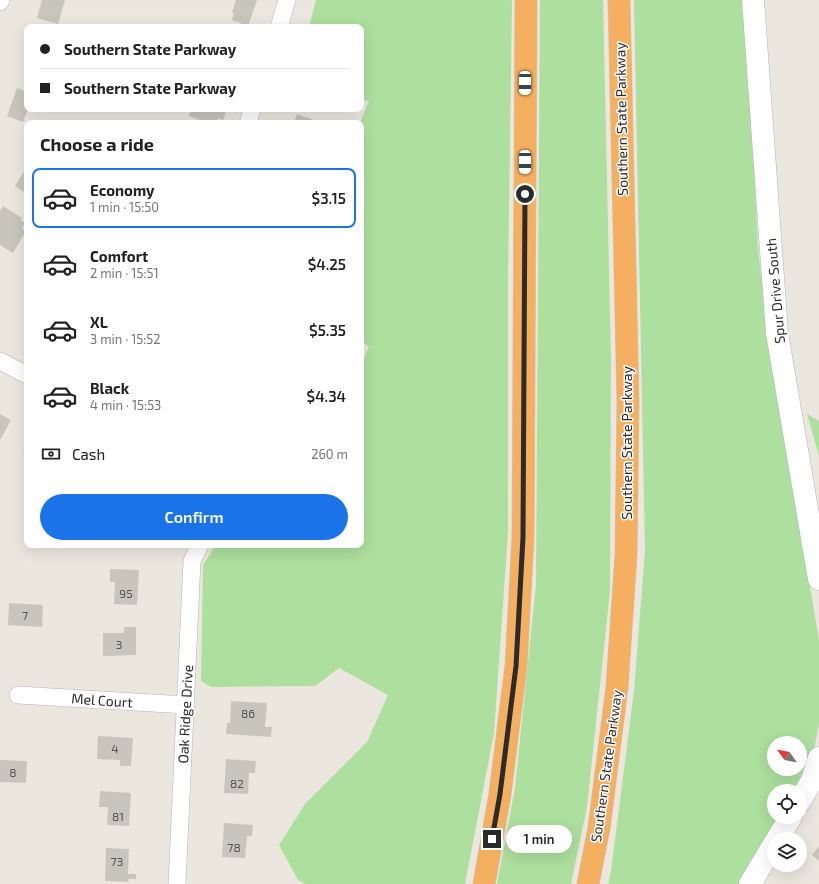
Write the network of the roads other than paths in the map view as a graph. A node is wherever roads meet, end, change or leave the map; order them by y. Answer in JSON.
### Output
{"nodes":[{"id":1,"x":287,"y":0,"type":"edge"},
{"id":2,"x":526,"y":0,"type":"edge"},
{"id":3,"x":619,"y":0,"type":"edge"},
{"id":4,"x":753,"y":0,"type":"edge"},
{"id":5,"x":279,"y":24,"type":"edge"},
{"id":6,"x":0,"y":361,"type":"edge"},
{"id":7,"x":24,"y":373,"type":"edge"},
{"id":8,"x":198,"y":548,"type":"edge"},
{"id":9,"x":819,"y":579,"type":"edge"},
{"id":10,"x":18,"y":694,"type":"dead end"},
{"id":11,"x":186,"y":705,"type":"junction"},
{"id":12,"x":819,"y":758,"type":"edge"},
{"id":13,"x":815,"y":782,"type":"edge"},
{"id":14,"x":807,"y":792,"type":"edge"},
{"id":15,"x":767,"y":856,"type":"edge"},
{"id":16,"x":177,"y":884,"type":"edge"},
{"id":17,"x":484,"y":884,"type":"edge"},
{"id":18,"x":588,"y":884,"type":"edge"},
{"id":19,"x":750,"y":884,"type":"edge"}],
"edges":[{"from":1,"to":5,"type":"street"},
{"from":2,"to":17,"type":"highway"},
{"from":3,"to":18,"type":"highway","name":"Southern State Parkway"},
{"from":4,"to":9,"type":"street","name":"Spur Drive South"},
{"from":6,"to":7,"type":"street"},
{"from":8,"to":11,"type":"street","name":"Oak Ridge Drive"},
{"from":10,"to":11,"type":"street","name":"Mel Court"},
{"from":11,"to":16,"type":"street","name":"Oak Ridge Drive"},
{"from":12,"to":13,"type":"street"},
{"from":13,"to":14,"type":"street"},
{"from":15,"to":19,"type":"street"}]}
